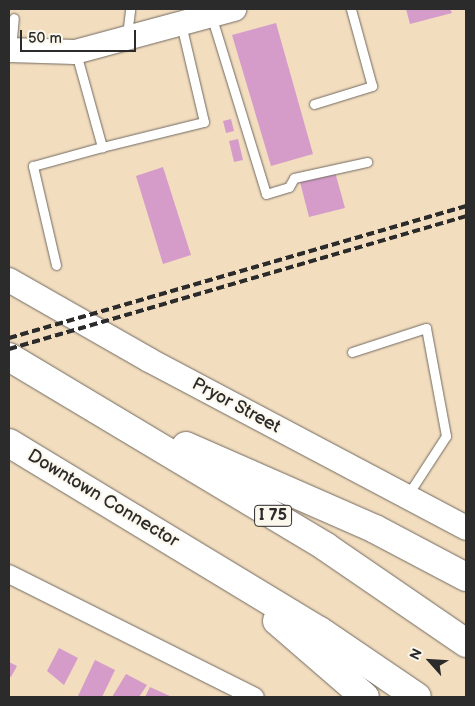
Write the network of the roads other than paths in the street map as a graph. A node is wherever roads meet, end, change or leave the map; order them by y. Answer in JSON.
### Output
{"nodes":[{"id":1,"x":130,"y":9,"type":"edge"},
{"id":2,"x":234,"y":9,"type":"edge"},
{"id":3,"x":351,"y":9,"type":"edge"},
{"id":4,"x":194,"y":17,"type":"edge"},
{"id":5,"x":14,"y":18,"type":"dead end"},
{"id":6,"x":127,"y":38,"type":"junction"},
{"id":7,"x":10,"y":50,"type":"edge"},
{"id":8,"x":76,"y":52,"type":"junction"},
{"id":9,"x":314,"y":104,"type":"dead end"},
{"id":10,"x":102,"y":147,"type":"junction"},
{"id":11,"x":367,"y":162,"type":"dead end"},
{"id":12,"x":56,"y":264,"type":"dead end"},
{"id":13,"x":9,"y":280,"type":"edge"},
{"id":14,"x":352,"y":352,"type":"dead end"},
{"id":15,"x":9,"y":357,"type":"edge"},
{"id":16,"x":75,"y":396,"type":"junction"},
{"id":17,"x":9,"y":443,"type":"edge"},
{"id":18,"x":406,"y":496,"type":"junction"},
{"id":19,"x":466,"y":528,"type":"edge"},
{"id":20,"x":197,"y":555,"type":"junction"},
{"id":21,"x":9,"y":574,"type":"edge"},
{"id":22,"x":466,"y":577,"type":"edge"},
{"id":23,"x":466,"y":643,"type":"edge"},
{"id":24,"x":255,"y":697,"type":"edge"},
{"id":25,"x":365,"y":697,"type":"edge"},
{"id":26,"x":417,"y":697,"type":"edge"}],
"edges":[{"from":1,"to":6,"type":"lane"},
{"from":2,"to":4,"type":"main road"},
{"from":3,"to":9,"type":"lane"},
{"from":4,"to":6,"type":"main road"},
{"from":4,"to":10,"type":"lane"},
{"from":4,"to":11,"type":"lane"},
{"from":5,"to":7,"type":"lane"},
{"from":6,"to":8,"type":"main road"},
{"from":7,"to":8,"type":"main road"},
{"from":8,"to":10,"type":"lane"},
{"from":10,"to":12,"type":"lane"},
{"from":13,"to":18,"type":"main road","name":"Pryor Street"},
{"from":14,"to":18,"type":"lane"},
{"from":15,"to":16,"type":"highway","number":"I 75"},
{"from":16,"to":22,"type":"highway"},
{"from":16,"to":23,"type":"highway","number":"I 75"},
{"from":17,"to":20,"type":"highway","name":"Downtown Connector"},
{"from":18,"to":19,"type":"main road","name":"Pryor Street"},
{"from":20,"to":25,"type":"highway"},
{"from":20,"to":26,"type":"highway"},
{"from":21,"to":24,"type":"street"}]}
